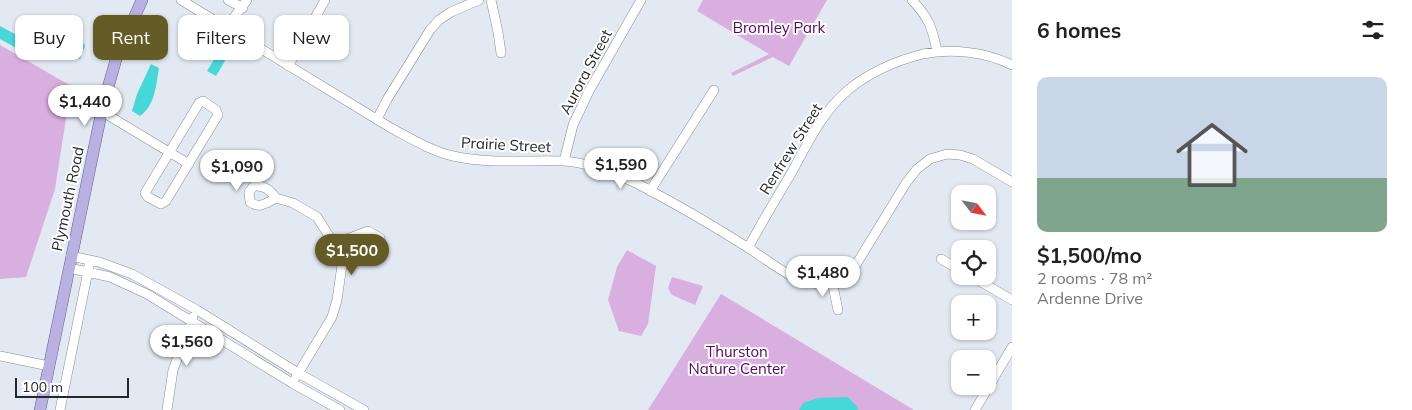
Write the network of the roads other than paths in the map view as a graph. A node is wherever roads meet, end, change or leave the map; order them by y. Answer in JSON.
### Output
{"nodes":[{"id":1,"x":142,"y":0,"type":"edge"},
{"id":2,"x":181,"y":0,"type":"edge"},
{"id":3,"x":228,"y":0,"type":"edge"},
{"id":4,"x":324,"y":0,"type":"edge"},
{"id":5,"x":479,"y":0,"type":"edge"},
{"id":6,"x":491,"y":0,"type":"edge"},
{"id":7,"x":641,"y":0,"type":"edge"},
{"id":8,"x":912,"y":0,"type":"edge"},
{"id":9,"x":245,"y":4,"type":"edge"},
{"id":10,"x":205,"y":15,"type":"edge"},
{"id":11,"x":236,"y":15,"type":"edge"},
{"id":12,"x":264,"y":51,"type":"edge"},
{"id":13,"x":937,"y":51,"type":"junction"},
{"id":14,"x":501,"y":53,"type":"dead end"},
{"id":15,"x":1012,"y":65,"type":"edge"},
{"id":16,"x":288,"y":66,"type":"junction"},
{"id":17,"x":714,"y":90,"type":"dead end"},
{"id":18,"x":102,"y":111,"type":"junction"},
{"id":19,"x":377,"y":119,"type":"junction"},
{"id":20,"x":169,"y":152,"type":"junction"},
{"id":21,"x":564,"y":161,"type":"junction"},
{"id":22,"x":189,"y":164,"type":"junction"},
{"id":23,"x":1012,"y":182,"type":"edge"},
{"id":24,"x":650,"y":191,"type":"junction"},
{"id":25,"x":276,"y":198,"type":"dead end"},
{"id":26,"x":334,"y":244,"type":"junction"},
{"id":27,"x":748,"y":248,"type":"junction"},
{"id":28,"x":941,"y":259,"type":"dead end"},
{"id":29,"x":90,"y":260,"type":"junction"},
{"id":30,"x":70,"y":262,"type":"junction"},
{"id":31,"x":342,"y":265,"type":"junction"},
{"id":32,"x":951,"y":265,"type":"edge"},
{"id":33,"x":88,"y":271,"type":"junction"},
{"id":34,"x":832,"y":281,"type":"junction"},
{"id":35,"x":986,"y":285,"type":"edge"},
{"id":36,"x":1012,"y":300,"type":"edge"},
{"id":37,"x":197,"y":310,"type":"junction"},
{"id":38,"x":838,"y":310,"type":"dead end"},
{"id":39,"x":192,"y":321,"type":"junction"},
{"id":40,"x":1012,"y":347,"type":"edge"},
{"id":41,"x":0,"y":356,"type":"edge"},
{"id":42,"x":49,"y":366,"type":"junction"},
{"id":43,"x":298,"y":373,"type":"junction"},
{"id":44,"x":292,"y":383,"type":"junction"},
{"id":45,"x":40,"y":410,"type":"edge"},
{"id":46,"x":60,"y":410,"type":"edge"},
{"id":47,"x":167,"y":410,"type":"edge"},
{"id":48,"x":340,"y":410,"type":"edge"},
{"id":49,"x":364,"y":410,"type":"edge"},
{"id":50,"x":975,"y":410,"type":"edge"}],
"edges":[{"from":1,"to":18,"type":"main road","name":"Plymouth Road"},
{"from":2,"to":10,"type":"street","name":"Prairie Street"},
{"from":3,"to":9,"type":"street"},
{"from":4,"to":16,"type":"street"},
{"from":5,"to":19,"type":"street"},
{"from":6,"to":14,"type":"street"},
{"from":7,"to":21,"type":"street","name":"Aurora Street"},
{"from":8,"to":13,"type":"street"},
{"from":9,"to":11,"type":"street"},
{"from":12,"to":16,"type":"street","name":"Prairie Street"},
{"from":13,"to":15,"type":"street","name":"Renfrew Street"},
{"from":13,"to":27,"type":"street","name":"Renfrew Street"},
{"from":16,"to":19,"type":"street","name":"Prairie Street"},
{"from":17,"to":24,"type":"street"},
{"from":18,"to":20,"type":"street"},
{"from":18,"to":30,"type":"main road","name":"Plymouth Road"},
{"from":19,"to":21,"type":"street","name":"Prairie Street"},
{"from":20,"to":22,"type":"street"},
{"from":20,"to":22,"type":"street"},
{"from":20,"to":22,"type":"street"},
{"from":21,"to":24,"type":"street","name":"Prairie Street"},
{"from":23,"to":34,"type":"street","name":"Prairie Street"},
{"from":24,"to":27,"type":"street","name":"Prairie Street"},
{"from":25,"to":26,"type":"street"},
{"from":26,"to":31,"type":"street"},
{"from":26,"to":31,"type":"street"},
{"from":27,"to":34,"type":"street","name":"Prairie Street"},
{"from":28,"to":32,"type":"street"},
{"from":29,"to":30,"type":"street"},
{"from":29,"to":33,"type":"street"},
{"from":29,"to":37,"type":"street"},
{"from":30,"to":33,"type":"street"},
{"from":30,"to":42,"type":"main road","name":"Plymouth Road"},
{"from":31,"to":43,"type":"street"},
{"from":33,"to":39,"type":"street"},
{"from":33,"to":46,"type":"street"},
{"from":34,"to":38,"type":"street"},
{"from":35,"to":36,"type":"street"},
{"from":37,"to":39,"type":"street"},
{"from":37,"to":43,"type":"street"},
{"from":39,"to":44,"type":"street"},
{"from":39,"to":47,"type":"street"},
{"from":40,"to":50,"type":"street"},
{"from":41,"to":42,"type":"street"},
{"from":42,"to":45,"type":"main road","name":"Plymouth Road"},
{"from":43,"to":44,"type":"street"},
{"from":43,"to":49,"type":"street"},
{"from":44,"to":48,"type":"street"}]}
